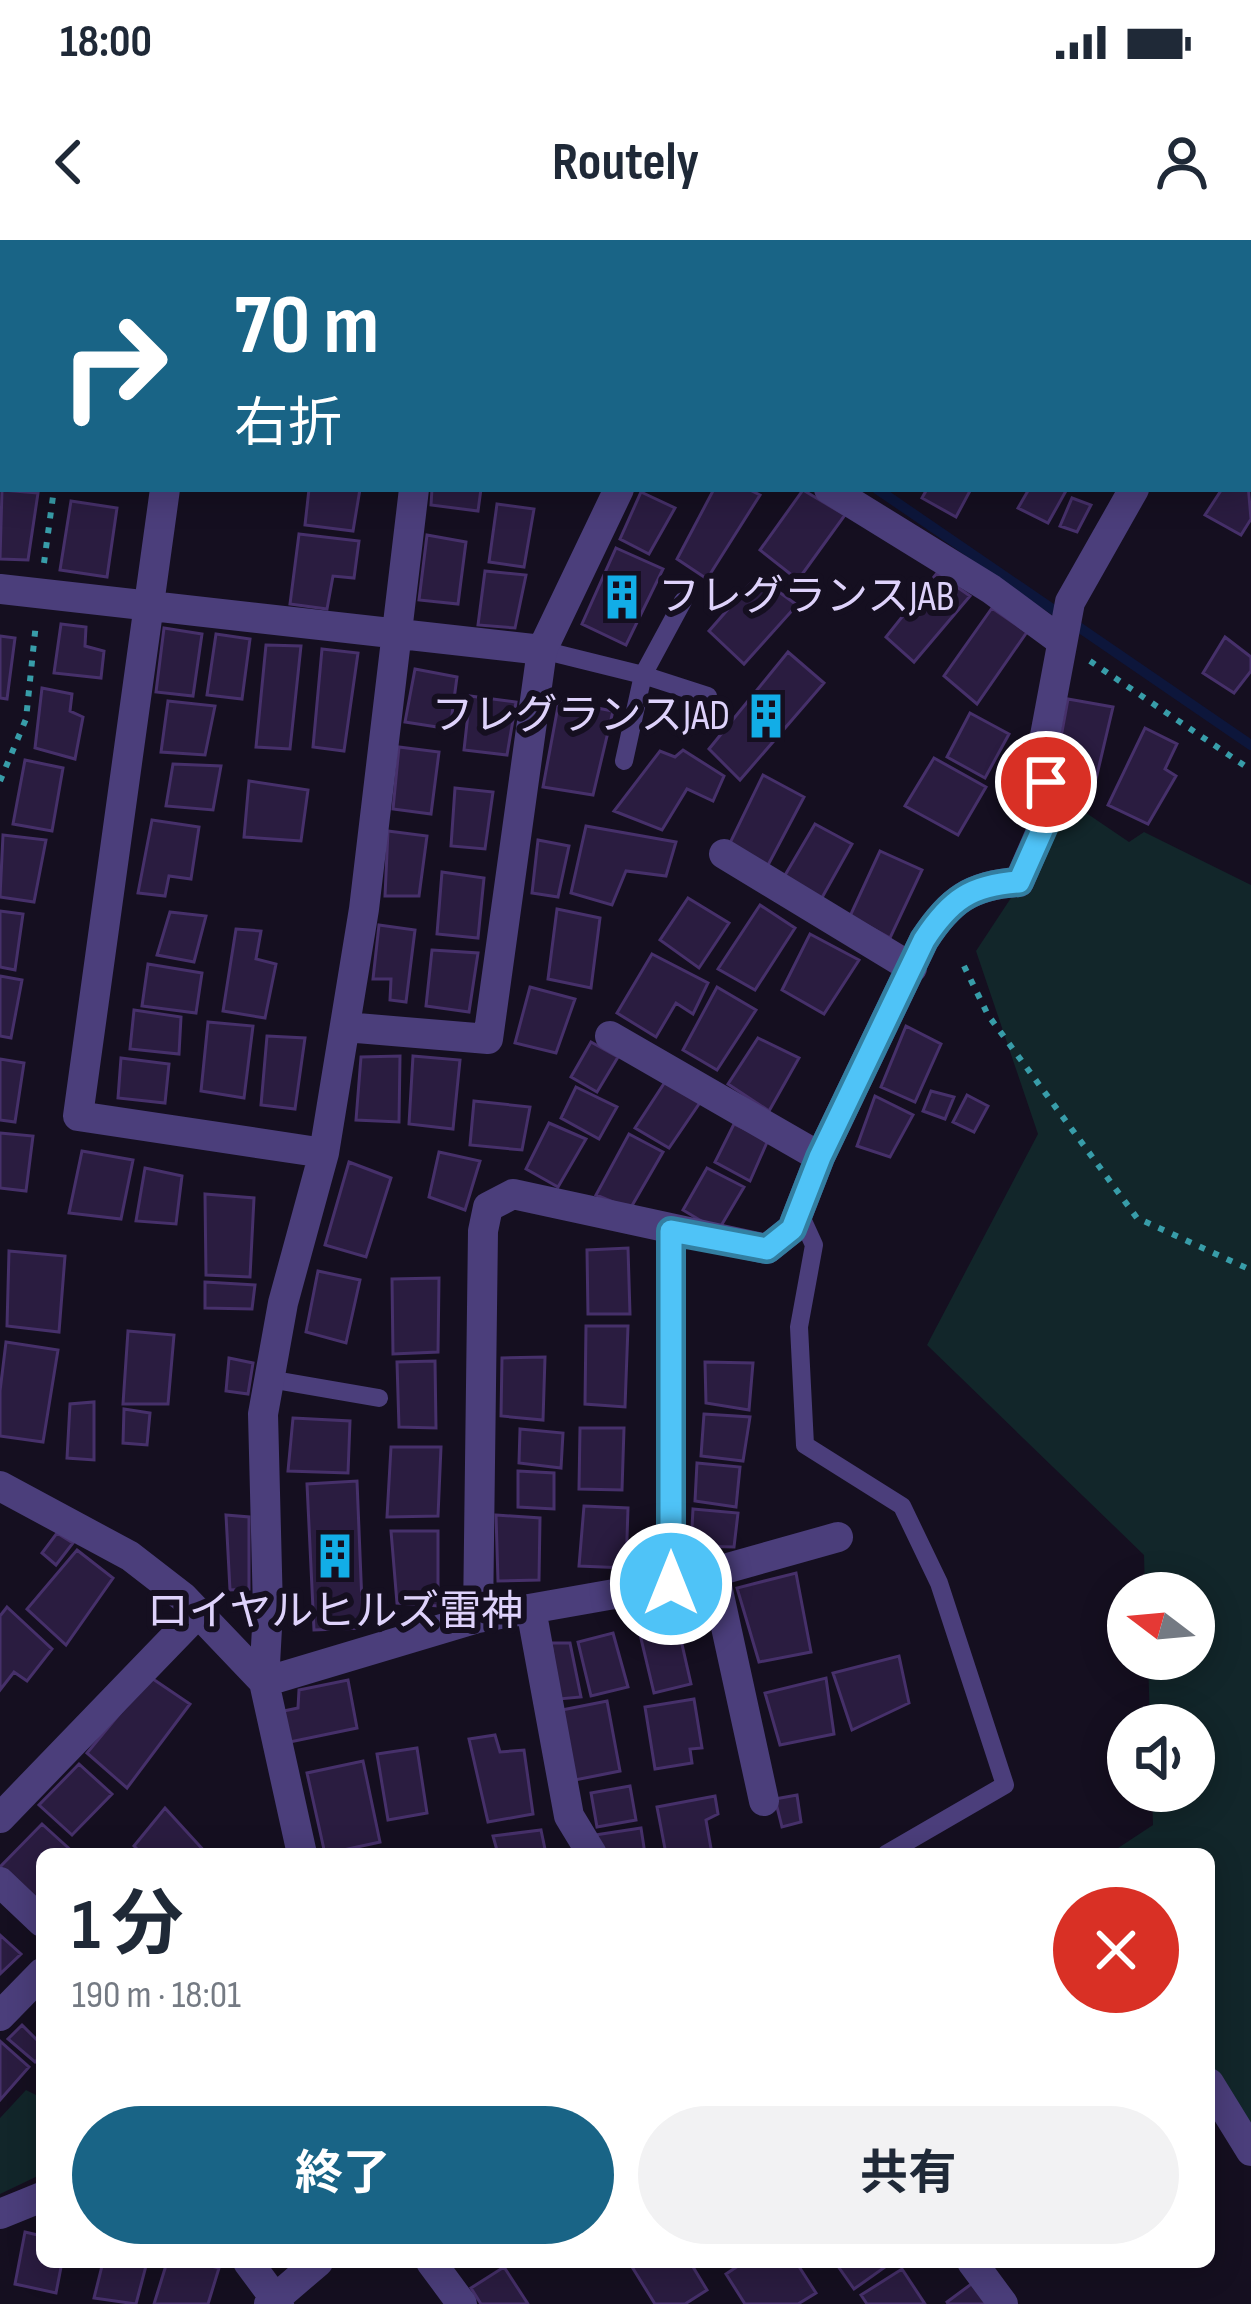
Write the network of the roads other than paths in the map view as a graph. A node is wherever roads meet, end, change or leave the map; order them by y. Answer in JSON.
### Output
{"nodes":[{"id":1,"x":165,"y":492,"type":"edge"},
{"id":2,"x":414,"y":492,"type":"edge"},
{"id":3,"x":618,"y":492,"type":"edge"},
{"id":4,"x":834,"y":492,"type":"edge"},
{"id":5,"x":1132,"y":492,"type":"edge"},
{"id":6,"x":0,"y":589,"type":"edge"},
{"id":7,"x":683,"y":601,"type":"dead end"},
{"id":8,"x":146,"y":608,"type":"junction"},
{"id":9,"x":1064,"y":623,"type":"junction"},
{"id":10,"x":394,"y":633,"type":"junction"},
{"id":11,"x":542,"y":650,"type":"junction"},
{"id":12,"x":643,"y":675,"type":"junction"},
{"id":13,"x":708,"y":696,"type":"dead end"},
{"id":14,"x":624,"y":761,"type":"dead end"},
{"id":15,"x":724,"y":854,"type":"dead end"},
{"id":16,"x":911,"y":968,"type":"junction"},
{"id":17,"x":345,"y":1027,"type":"junction"},
{"id":18,"x":610,"y":1036,"type":"dead end"},
{"id":19,"x":325,"y":1153,"type":"junction"},
{"id":20,"x":820,"y":1157,"type":"junction"},
{"id":21,"x":799,"y":1212,"type":"junction"},
{"id":22,"x":671,"y":1231,"type":"junction"},
{"id":23,"x":269,"y":1379,"type":"junction"},
{"id":24,"x":379,"y":1398,"type":"dead end"},
{"id":25,"x":0,"y":1486,"type":"edge"},
{"id":26,"x":838,"y":1537,"type":"dead end"},
{"id":27,"x":713,"y":1572,"type":"junction"},
{"id":28,"x":671,"y":1584,"type":"junction"},
{"id":29,"x":531,"y":1609,"type":"junction"},
{"id":30,"x":199,"y":1612,"type":"junction"},
{"id":31,"x":478,"y":1618,"type":"junction"},
{"id":32,"x":264,"y":1682,"type":"junction"},
{"id":33,"x":764,"y":1801,"type":"dead end"},
{"id":34,"x":0,"y":1818,"type":"edge"},
{"id":35,"x":301,"y":1848,"type":"edge"},
{"id":36,"x":588,"y":1848,"type":"edge"},
{"id":37,"x":896,"y":1848,"type":"edge"},
{"id":38,"x":0,"y":1882,"type":"edge"},
{"id":39,"x":36,"y":1916,"type":"edge"},
{"id":40,"x":36,"y":1979,"type":"edge"},
{"id":41,"x":0,"y":2016,"type":"edge"},
{"id":42,"x":1215,"y":2093,"type":"edge"},
{"id":43,"x":1251,"y":2151,"type":"edge"},
{"id":44,"x":36,"y":2199,"type":"edge"},
{"id":45,"x":0,"y":2214,"type":"edge"},
{"id":46,"x":252,"y":2268,"type":"edge"},
{"id":47,"x":311,"y":2268,"type":"edge"},
{"id":48,"x":435,"y":2268,"type":"edge"},
{"id":49,"x":976,"y":2268,"type":"edge"},
{"id":50,"x":274,"y":2302,"type":"edge"},
{"id":51,"x":462,"y":2304,"type":"edge"},
{"id":52,"x":1003,"y":2304,"type":"edge"}],
"edges":[{"from":1,"to":8,"type":"street"},
{"from":2,"to":10,"type":"street"},
{"from":3,"to":11,"type":"street"},
{"from":4,"to":9,"type":"street"},
{"from":5,"to":9,"type":"street"},
{"from":6,"to":8,"type":"street"},
{"from":7,"to":12,"type":"lane"},
{"from":8,"to":10,"type":"street"},
{"from":8,"to":19,"type":"street"},
{"from":9,"to":16,"type":"street"},
{"from":10,"to":11,"type":"street"},
{"from":10,"to":17,"type":"street"},
{"from":11,"to":12,"type":"lane"},
{"from":11,"to":17,"type":"street"},
{"from":12,"to":13,"type":"lane"},
{"from":12,"to":14,"type":"lane"},
{"from":15,"to":16,"type":"street"},
{"from":16,"to":20,"type":"street"},
{"from":17,"to":19,"type":"street"},
{"from":18,"to":20,"type":"street"},
{"from":19,"to":23,"type":"street"},
{"from":20,"to":21,"type":"street"},
{"from":21,"to":22,"type":"street"},
{"from":21,"to":37,"type":"lane"},
{"from":22,"to":28,"type":"street"},
{"from":22,"to":31,"type":"street"},
{"from":23,"to":24,"type":"lane"},
{"from":23,"to":32,"type":"street"},
{"from":25,"to":30,"type":"street"},
{"from":26,"to":27,"type":"street"},
{"from":27,"to":28,"type":"street"},
{"from":27,"to":33,"type":"street"},
{"from":28,"to":29,"type":"street"},
{"from":29,"to":31,"type":"street"},
{"from":29,"to":36,"type":"street"},
{"from":30,"to":32,"type":"street"},
{"from":30,"to":34,"type":"street"},
{"from":31,"to":32,"type":"street"},
{"from":32,"to":35,"type":"street"},
{"from":38,"to":39,"type":"street"},
{"from":40,"to":41,"type":"street"},
{"from":42,"to":43,"type":"street"},
{"from":44,"to":45,"type":"street"},
{"from":46,"to":50,"type":"street"},
{"from":47,"to":50,"type":"street"},
{"from":48,"to":51,"type":"street"},
{"from":49,"to":52,"type":"street"}]}
